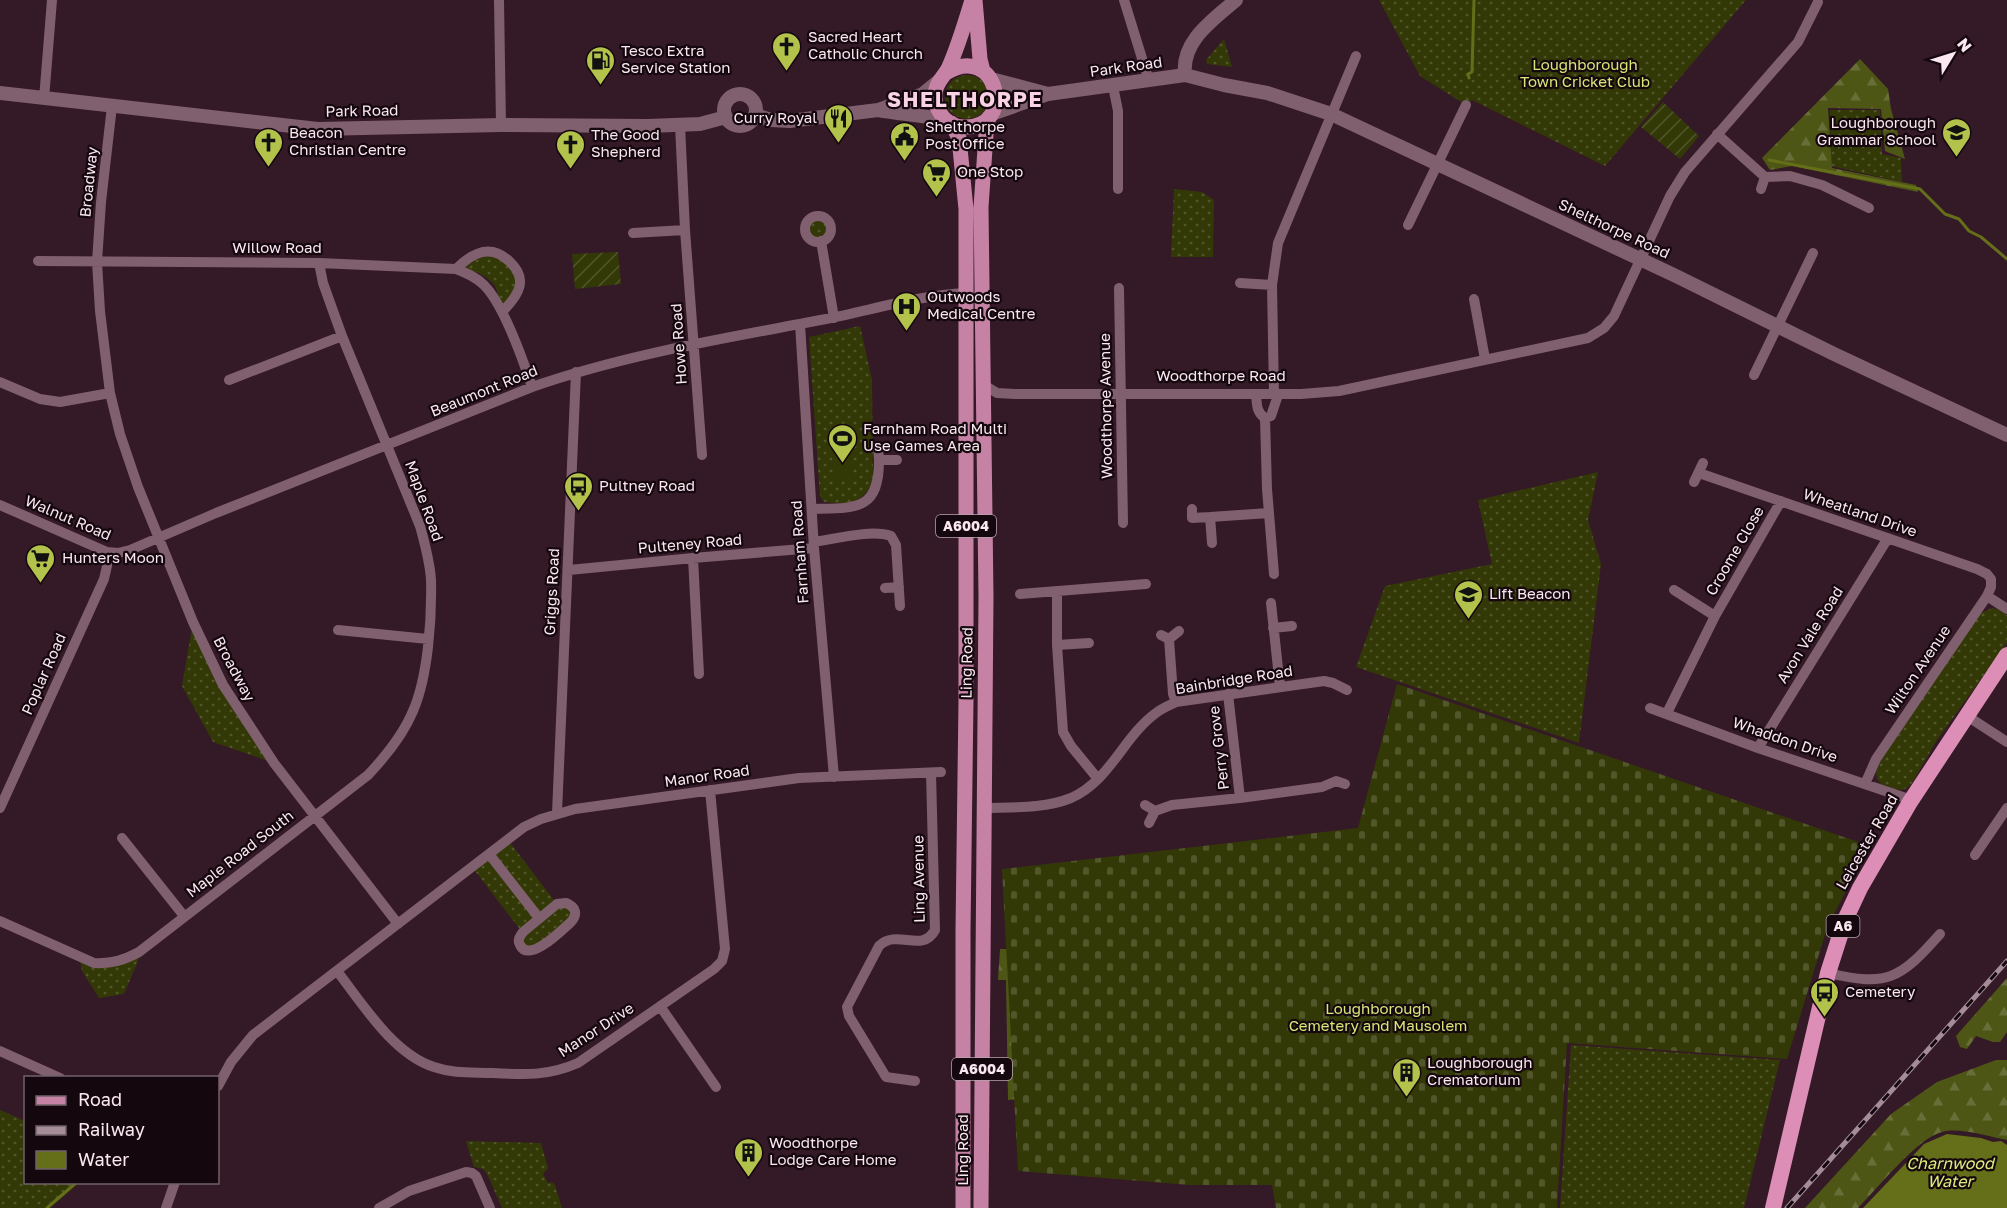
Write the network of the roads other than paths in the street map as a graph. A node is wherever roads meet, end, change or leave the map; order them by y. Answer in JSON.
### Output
{"nodes":[{"id":1,"x":52,"y":0,"type":"edge"},
{"id":2,"x":499,"y":0,"type":"edge"},
{"id":3,"x":974,"y":0,"type":"edge"},
{"id":4,"x":1124,"y":0,"type":"edge"},
{"id":5,"x":1236,"y":0,"type":"edge"},
{"id":6,"x":1818,"y":2,"type":"dead end"},
{"id":7,"x":1356,"y":56,"type":"dead end"},
{"id":8,"x":987,"y":75,"type":"junction"},
{"id":9,"x":1185,"y":75,"type":"junction"},
{"id":10,"x":943,"y":76,"type":"junction"},
{"id":11,"x":1149,"y":81,"type":"junction"},
{"id":12,"x":1113,"y":86,"type":"junction"},
{"id":13,"x":0,"y":93,"type":"edge"},
{"id":14,"x":1048,"y":94,"type":"junction"},
{"id":15,"x":44,"y":99,"type":"junction"},
{"id":16,"x":1466,"y":105,"type":"dead end"},
{"id":17,"x":112,"y":106,"type":"junction"},
{"id":18,"x":878,"y":110,"type":"junction"},
{"id":19,"x":1331,"y":114,"type":"junction"},
{"id":20,"x":755,"y":115,"type":"junction"},
{"id":21,"x":726,"y":117,"type":"junction"},
{"id":22,"x":989,"y":117,"type":"junction"},
{"id":23,"x":948,"y":121,"type":"junction"},
{"id":24,"x":501,"y":125,"type":"junction"},
{"id":25,"x":680,"y":125,"type":"junction"},
{"id":26,"x":1717,"y":134,"type":"junction"},
{"id":27,"x":1436,"y":165,"type":"junction"},
{"id":28,"x":1765,"y":177,"type":"junction"},
{"id":29,"x":1118,"y":189,"type":"dead end"},
{"id":30,"x":1761,"y":189,"type":"dead end"},
{"id":31,"x":1869,"y":208,"type":"dead end"},
{"id":32,"x":1408,"y":225,"type":"dead end"},
{"id":33,"x":685,"y":230,"type":"junction"},
{"id":34,"x":633,"y":233,"type":"dead end"},
{"id":35,"x":822,"y":241,"type":"dead end"},
{"id":36,"x":1813,"y":253,"type":"dead end"},
{"id":37,"x":1640,"y":260,"type":"junction"},
{"id":38,"x":38,"y":261,"type":"dead end"},
{"id":39,"x":97,"y":262,"type":"junction"},
{"id":40,"x":320,"y":263,"type":"junction"},
{"id":41,"x":456,"y":268,"type":"junction"},
{"id":42,"x":1240,"y":283,"type":"dead end"},
{"id":43,"x":1272,"y":285,"type":"junction"},
{"id":44,"x":1119,"y":288,"type":"dead end"},
{"id":45,"x":966,"y":293,"type":"junction"},
{"id":46,"x":1474,"y":299,"type":"dead end"},
{"id":47,"x":502,"y":312,"type":"junction"},
{"id":48,"x":834,"y":318,"type":"junction"},
{"id":49,"x":800,"y":324,"type":"junction"},
{"id":50,"x":1778,"y":325,"type":"junction"},
{"id":51,"x":342,"y":336,"type":"junction"},
{"id":52,"x":695,"y":343,"type":"junction"},
{"id":53,"x":1485,"y":359,"type":"junction"},
{"id":54,"x":966,"y":363,"type":"junction"},
{"id":55,"x":576,"y":372,"type":"junction"},
{"id":56,"x":1754,"y":375,"type":"dead end"},
{"id":57,"x":229,"y":380,"type":"dead end"},
{"id":58,"x":0,"y":382,"type":"edge"},
{"id":59,"x":984,"y":385,"type":"junction"},
{"id":60,"x":532,"y":387,"type":"junction"},
{"id":61,"x":110,"y":393,"type":"junction"},
{"id":62,"x":1120,"y":394,"type":"junction"},
{"id":63,"x":1256,"y":394,"type":"junction"},
{"id":64,"x":1276,"y":395,"type":"junction"},
{"id":65,"x":1265,"y":418,"type":"junction"},
{"id":66,"x":2007,"y":435,"type":"edge"},
{"id":67,"x":387,"y":446,"type":"junction"},
{"id":68,"x":878,"y":447,"type":"dead end"},
{"id":69,"x":702,"y":455,"type":"dead end"},
{"id":70,"x":879,"y":460,"type":"junction"},
{"id":71,"x":897,"y":460,"type":"dead end"},
{"id":72,"x":1699,"y":473,"type":"dead end"},
{"id":73,"x":1781,"y":501,"type":"junction"},
{"id":74,"x":0,"y":505,"type":"edge"},
{"id":75,"x":813,"y":509,"type":"junction"},
{"id":76,"x":1192,"y":509,"type":"dead end"},
{"id":77,"x":1269,"y":513,"type":"junction"},
{"id":78,"x":1210,"y":517,"type":"junction"},
{"id":79,"x":1123,"y":523,"type":"dead end"},
{"id":80,"x":159,"y":537,"type":"junction"},
{"id":81,"x":1887,"y":538,"type":"junction"},
{"id":82,"x":1212,"y":543,"type":"dead end"},
{"id":83,"x":814,"y":545,"type":"junction"},
{"id":84,"x":106,"y":552,"type":"junction"},
{"id":85,"x":693,"y":558,"type":"junction"},
{"id":86,"x":568,"y":570,"type":"junction"},
{"id":87,"x":1274,"y":574,"type":"dead end"},
{"id":88,"x":1146,"y":584,"type":"dead end"},
{"id":89,"x":899,"y":587,"type":"junction"},
{"id":90,"x":885,"y":588,"type":"dead end"},
{"id":91,"x":1674,"y":590,"type":"dead end"},
{"id":92,"x":1057,"y":591,"type":"junction"},
{"id":93,"x":1020,"y":594,"type":"dead end"},
{"id":94,"x":1987,"y":596,"type":"junction"},
{"id":95,"x":1271,"y":603,"type":"dead end"},
{"id":96,"x":900,"y":606,"type":"dead end"},
{"id":97,"x":2007,"y":609,"type":"edge"},
{"id":98,"x":1715,"y":616,"type":"junction"},
{"id":99,"x":1292,"y":626,"type":"dead end"},
{"id":100,"x":1273,"y":628,"type":"junction"},
{"id":101,"x":338,"y":630,"type":"dead end"},
{"id":102,"x":1179,"y":631,"type":"dead end"},
{"id":103,"x":428,"y":639,"type":"junction"},
{"id":104,"x":1089,"y":643,"type":"dead end"},
{"id":105,"x":1057,"y":645,"type":"junction"},
{"id":106,"x":2007,"y":655,"type":"edge"},
{"id":107,"x":699,"y":674,"type":"dead end"},
{"id":108,"x":1280,"y":687,"type":"junction"},
{"id":109,"x":1350,"y":692,"type":"dead end"},
{"id":110,"x":1228,"y":694,"type":"junction"},
{"id":111,"x":1176,"y":702,"type":"junction"},
{"id":112,"x":1650,"y":708,"type":"dead end"},
{"id":113,"x":1667,"y":713,"type":"junction"},
{"id":114,"x":1967,"y":716,"type":"junction"},
{"id":115,"x":2007,"y":742,"type":"edge"},
{"id":116,"x":1758,"y":748,"type":"junction"},
{"id":117,"x":936,"y":772,"type":"joint"},
{"id":118,"x":834,"y":777,"type":"junction"},
{"id":119,"x":1338,"y":778,"type":"dead end"},
{"id":120,"x":1098,"y":779,"type":"junction"},
{"id":121,"x":1865,"y":784,"type":"junction"},
{"id":122,"x":710,"y":790,"type":"junction"},
{"id":123,"x":1240,"y":798,"type":"junction"},
{"id":124,"x":1911,"y":802,"type":"junction"},
{"id":125,"x":1144,"y":805,"type":"dead end"},
{"id":126,"x":0,"y":808,"type":"edge"},
{"id":127,"x":983,"y":808,"type":"junction"},
{"id":128,"x":2007,"y":808,"type":"edge"},
{"id":129,"x":1155,"y":811,"type":"junction"},
{"id":130,"x":557,"y":813,"type":"junction"},
{"id":131,"x":315,"y":815,"type":"junction"},
{"id":132,"x":1149,"y":823,"type":"dead end"},
{"id":133,"x":122,"y":838,"type":"dead end"},
{"id":134,"x":489,"y":854,"type":"junction"},
{"id":135,"x":1975,"y":855,"type":"dead end"},
{"id":136,"x":184,"y":916,"type":"junction"},
{"id":137,"x":539,"y":918,"type":"junction"},
{"id":138,"x":0,"y":921,"type":"edge"},
{"id":139,"x":398,"y":924,"type":"junction"},
{"id":140,"x":1940,"y":934,"type":"dead end"},
{"id":141,"x":337,"y":971,"type":"junction"},
{"id":142,"x":1828,"y":973,"type":"junction"},
{"id":143,"x":660,"y":1006,"type":"junction"},
{"id":144,"x":0,"y":1052,"type":"edge"},
{"id":145,"x":58,"y":1076,"type":"edge"},
{"id":146,"x":915,"y":1081,"type":"dead end"},
{"id":147,"x":219,"y":1084,"type":"edge"},
{"id":148,"x":716,"y":1087,"type":"dead end"},
{"id":149,"x":174,"y":1184,"type":"edge"},
{"id":150,"x":1775,"y":1201,"type":"edge"},
{"id":151,"x":166,"y":1208,"type":"edge"},
{"id":152,"x":379,"y":1208,"type":"edge"},
{"id":153,"x":490,"y":1208,"type":"edge"},
{"id":154,"x":963,"y":1208,"type":"edge"},
{"id":155,"x":981,"y":1208,"type":"edge"}],
"edges":[{"from":1,"to":15,"type":"street"},
{"from":2,"to":24,"type":"street"},
{"from":3,"to":8,"type":"main road","number":"A6004"},
{"from":3,"to":10,"type":"main road","number":"A6004"},
{"from":4,"to":11,"type":"street"},
{"from":5,"to":9,"type":"street","name":"Park Road"},
{"from":6,"to":26,"type":"street","name":"Woodthorpe Road"},
{"from":7,"to":19,"type":"street"},
{"from":8,"to":10,"type":"main road"},
{"from":8,"to":14,"type":"street","name":"Park Road"},
{"from":8,"to":22,"type":"main road","number":"A6004"},
{"from":9,"to":11,"type":"street","name":"Park Road"},
{"from":9,"to":19,"type":"street","name":"Shelthorpe Road"},
{"from":10,"to":18,"type":"street","name":"Park Road"},
{"from":10,"to":23,"type":"main road","number":"A6004"},
{"from":11,"to":12,"type":"street","name":"Park Road"},
{"from":12,"to":14,"type":"street","name":"Park Road"},
{"from":12,"to":29,"type":"street"},
{"from":13,"to":15,"type":"street","name":"Park Road"},
{"from":14,"to":22,"type":"street","name":"Park Road"},
{"from":15,"to":17,"type":"street","name":"Park Road"},
{"from":16,"to":27,"type":"street"},
{"from":17,"to":24,"type":"street","name":"Park Road"},
{"from":17,"to":39,"type":"street","name":"Broadway"},
{"from":18,"to":20,"type":"street","name":"Park Road"},
{"from":18,"to":23,"type":"street","name":"Park Road"},
{"from":19,"to":27,"type":"street","name":"Shelthorpe Road"},
{"from":19,"to":43,"type":"street"},
{"from":20,"to":21,"type":"street","name":"Park Road"},
{"from":20,"to":21,"type":"street"},
{"from":21,"to":25,"type":"street","name":"Park Road"},
{"from":22,"to":23,"type":"main road"},
{"from":22,"to":59,"type":"main road","name":"Ling Road","number":"A6004"},
{"from":23,"to":45,"type":"main road","name":"Ling Road","number":"A6004"},
{"from":24,"to":25,"type":"street","name":"Park Road"},
{"from":25,"to":33,"type":"street","name":"Howe Road"},
{"from":26,"to":28,"type":"street"},
{"from":26,"to":37,"type":"street","name":"Woodthorpe Road"},
{"from":27,"to":32,"type":"street"},
{"from":27,"to":37,"type":"street","name":"Shelthorpe Road"},
{"from":28,"to":30,"type":"street"},
{"from":28,"to":31,"type":"street"},
{"from":33,"to":34,"type":"street"},
{"from":33,"to":52,"type":"street","name":"Howe Road"},
{"from":35,"to":48,"type":"street"},
{"from":36,"to":50,"type":"street"},
{"from":37,"to":50,"type":"street","name":"Shelthorpe Road"},
{"from":37,"to":53,"type":"street","name":"Woodthorpe Road"},
{"from":38,"to":39,"type":"street"},
{"from":39,"to":40,"type":"street","name":"Willow Road"},
{"from":39,"to":61,"type":"street","name":"Broadway"},
{"from":40,"to":41,"type":"street","name":"Willow Road"},
{"from":40,"to":51,"type":"street","name":"Maple Road"},
{"from":41,"to":47,"type":"street","name":"Willow Road"},
{"from":41,"to":47,"type":"street"},
{"from":42,"to":43,"type":"street"},
{"from":43,"to":64,"type":"street"},
{"from":44,"to":62,"type":"street","name":"Woodthorpe Avenue"},
{"from":45,"to":48,"type":"street","name":"Beaumont Road"},
{"from":45,"to":54,"type":"main road","name":"Ling Road","number":"A6004"},
{"from":46,"to":53,"type":"street"},
{"from":47,"to":60,"type":"street","name":"Willow Road"},
{"from":48,"to":49,"type":"street","name":"Beaumont Road"},
{"from":49,"to":52,"type":"street","name":"Beaumont Road"},
{"from":49,"to":75,"type":"street","name":"Farnham Road"},
{"from":50,"to":56,"type":"street"},
{"from":50,"to":66,"type":"street","name":"Shelthorpe Road"},
{"from":51,"to":57,"type":"street"},
{"from":51,"to":67,"type":"street","name":"Maple Road"},
{"from":52,"to":55,"type":"street","name":"Beaumont Road"},
{"from":52,"to":69,"type":"street","name":"Howe Road"},
{"from":53,"to":64,"type":"street","name":"Woodthorpe Road"},
{"from":54,"to":59,"type":"main road"},
{"from":54,"to":154,"type":"main road","name":"Ling Road","number":"A6004"},
{"from":55,"to":60,"type":"street","name":"Beaumont Road"},
{"from":55,"to":86,"type":"street","name":"Griggs Road"},
{"from":58,"to":61,"type":"street"},
{"from":59,"to":62,"type":"street","name":"Woodthorpe Road"},
{"from":59,"to":127,"type":"main road","name":"Ling Road","number":"A6004"},
{"from":60,"to":67,"type":"street","name":"Beaumont Road"},
{"from":61,"to":80,"type":"street","name":"Broadway"},
{"from":62,"to":63,"type":"street","name":"Woodthorpe Road"},
{"from":62,"to":79,"type":"street","name":"Woodthorpe Avenue"},
{"from":63,"to":64,"type":"street","name":"Woodthorpe Road"},
{"from":63,"to":65,"type":"street"},
{"from":64,"to":65,"type":"street"},
{"from":65,"to":77,"type":"street"},
{"from":67,"to":80,"type":"street","name":"Beaumont Road"},
{"from":67,"to":103,"type":"street","name":"Maple Road"},
{"from":68,"to":70,"type":"street"},
{"from":70,"to":71,"type":"street"},
{"from":70,"to":75,"type":"street"},
{"from":72,"to":73,"type":"street","name":"Wheatland Drive"},
{"from":73,"to":81,"type":"street","name":"Wheatland Drive"},
{"from":73,"to":98,"type":"street","name":"Croome Close"},
{"from":74,"to":84,"type":"street","name":"Walnut Road"},
{"from":75,"to":83,"type":"street","name":"Farnham Road"},
{"from":76,"to":78,"type":"street"},
{"from":77,"to":78,"type":"street"},
{"from":77,"to":87,"type":"street"},
{"from":78,"to":82,"type":"street"},
{"from":80,"to":84,"type":"street","name":"Walnut Road"},
{"from":80,"to":131,"type":"street","name":"Broadway"},
{"from":81,"to":94,"type":"street","name":"Wheatland Drive"},
{"from":81,"to":116,"type":"street","name":"Avon Vale Road"},
{"from":83,"to":85,"type":"street","name":"Pulteney Road"},
{"from":83,"to":89,"type":"street","name":"Pulteney Road"},
{"from":83,"to":118,"type":"street","name":"Farnham Road"},
{"from":84,"to":126,"type":"street","name":"Poplar Road"},
{"from":85,"to":86,"type":"street","name":"Pulteney Road"},
{"from":85,"to":107,"type":"street"},
{"from":86,"to":130,"type":"street","name":"Griggs Road"},
{"from":88,"to":92,"type":"street"},
{"from":89,"to":90,"type":"street"},
{"from":89,"to":96,"type":"street"},
{"from":91,"to":98,"type":"street","name":"Croome Close"},
{"from":92,"to":93,"type":"street"},
{"from":92,"to":105,"type":"street"},
{"from":94,"to":97,"type":"street"},
{"from":94,"to":121,"type":"street","name":"Wilton Avenue"},
{"from":95,"to":100,"type":"street"},
{"from":98,"to":113,"type":"street","name":"Croome Close"},
{"from":99,"to":100,"type":"street"},
{"from":100,"to":108,"type":"street"},
{"from":101,"to":103,"type":"street"},
{"from":102,"to":111,"type":"street"},
{"from":103,"to":131,"type":"street","name":"Maple Road"},
{"from":104,"to":105,"type":"street"},
{"from":105,"to":120,"type":"street"},
{"from":106,"to":114,"type":"highway","name":"Leicester Road","number":"A6"},
{"from":108,"to":109,"type":"street","name":"Bainbridge Road"},
{"from":108,"to":110,"type":"street","name":"Bainbridge Road"},
{"from":110,"to":111,"type":"street","name":"Bainbridge Road"},
{"from":110,"to":123,"type":"street","name":"Perry Grove"},
{"from":111,"to":120,"type":"street","name":"Bainbridge Road"},
{"from":112,"to":113,"type":"street","name":"Whaddon Drive"},
{"from":113,"to":116,"type":"street","name":"Whaddon Drive"},
{"from":114,"to":115,"type":"street"},
{"from":114,"to":124,"type":"highway","name":"Leicester Road","number":"A6"},
{"from":116,"to":121,"type":"street","name":"Whaddon Drive"},
{"from":117,"to":118,"type":"street","name":"Manor Road"},
{"from":117,"to":146,"type":"street","name":"Ling Avenue"},
{"from":118,"to":122,"type":"street","name":"Manor Road"},
{"from":119,"to":123,"type":"street","name":"Perry Grove"},
{"from":120,"to":127,"type":"street","name":"Bainbridge Road"},
{"from":121,"to":124,"type":"street","name":"Whaddon Drive"},
{"from":122,"to":130,"type":"street","name":"Manor Road"},
{"from":122,"to":143,"type":"street","name":"Manor Drive"},
{"from":123,"to":129,"type":"street","name":"Perry Grove"},
{"from":124,"to":142,"type":"highway","name":"Leicester Road","number":"A6"},
{"from":125,"to":129,"type":"street"},
{"from":127,"to":155,"type":"main road","name":"Ling Road","number":"A6004"},
{"from":128,"to":135,"type":"street"},
{"from":129,"to":132,"type":"street"},
{"from":130,"to":134,"type":"street","name":"Manor Road"},
{"from":131,"to":136,"type":"street","name":"Maple Road South"},
{"from":131,"to":139,"type":"street","name":"Broadway"},
{"from":133,"to":136,"type":"street","name":"Maple Road South"},
{"from":134,"to":137,"type":"street"},
{"from":134,"to":139,"type":"street","name":"Manor Road"},
{"from":136,"to":138,"type":"street","name":"Maple Road South"},
{"from":137,"to":137,"type":"street"},
{"from":139,"to":141,"type":"street","name":"Manor Road"},
{"from":140,"to":142,"type":"street"},
{"from":141,"to":143,"type":"street","name":"Manor Drive"},
{"from":141,"to":147,"type":"street","name":"Manor Road"},
{"from":142,"to":150,"type":"highway","name":"Leicester Road","number":"A6"},
{"from":143,"to":148,"type":"street"},
{"from":144,"to":145,"type":"street"},
{"from":149,"to":151,"type":"street"},
{"from":152,"to":153,"type":"street"}]}
